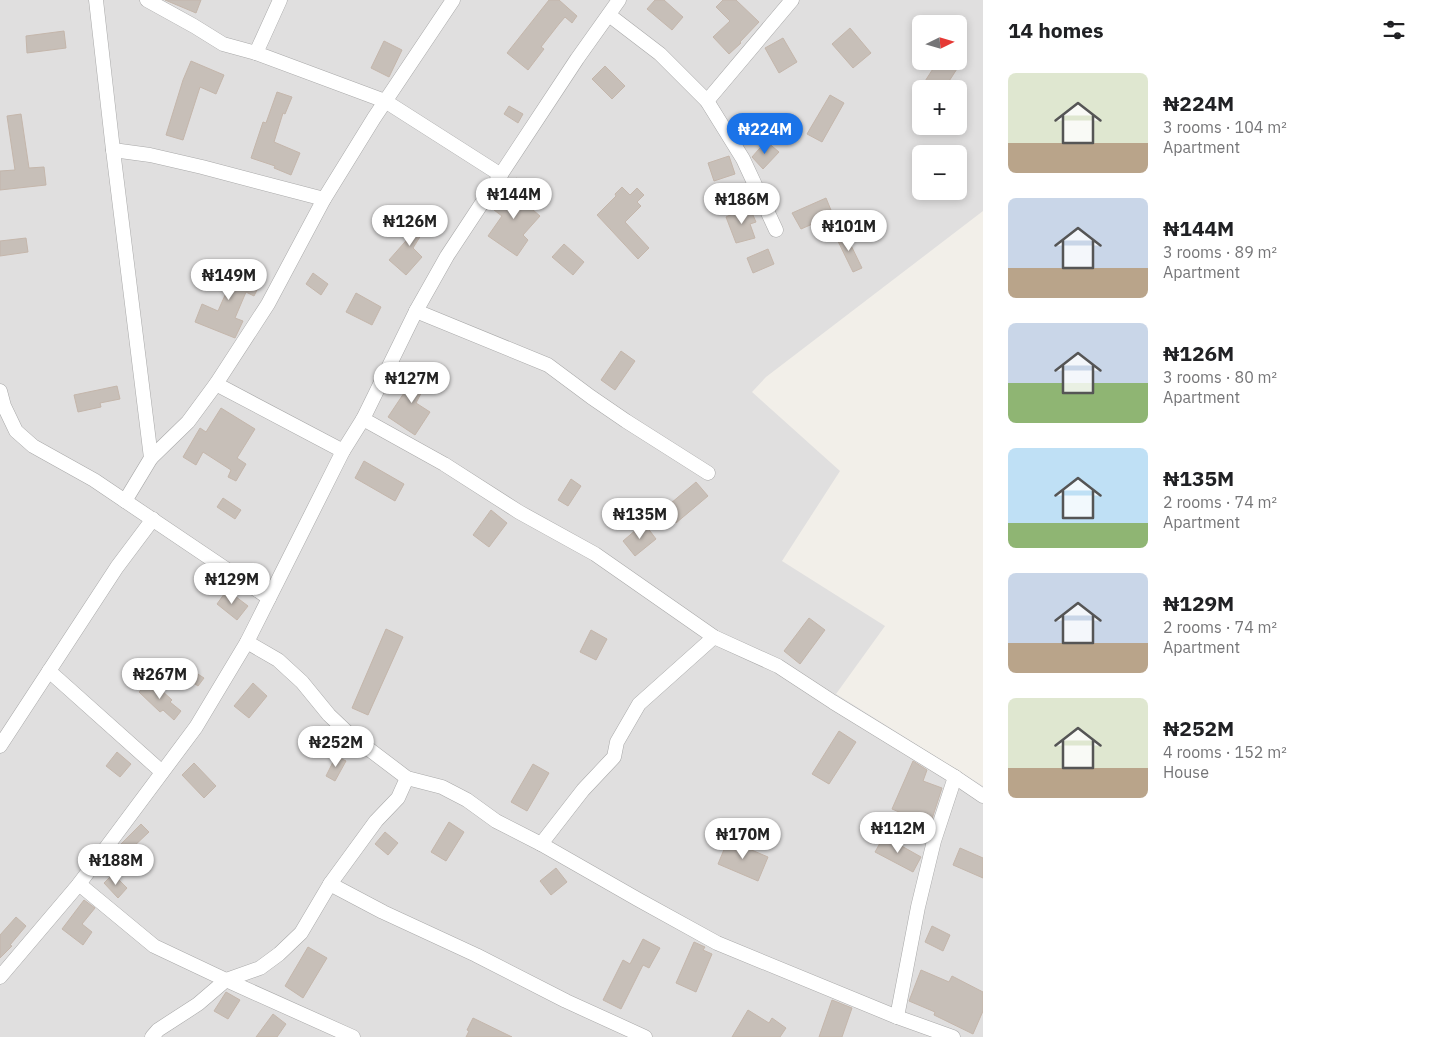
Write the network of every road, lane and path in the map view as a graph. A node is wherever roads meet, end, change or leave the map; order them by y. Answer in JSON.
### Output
{"nodes":[{"id":1,"x":96,"y":0,"type":"edge"},
{"id":2,"x":147,"y":0,"type":"edge"},
{"id":3,"x":280,"y":0,"type":"edge"},
{"id":4,"x":453,"y":0,"type":"edge"},
{"id":5,"x":619,"y":0,"type":"edge"},
{"id":6,"x":792,"y":0,"type":"edge"},
{"id":7,"x":608,"y":15,"type":"junction"},
{"id":8,"x":256,"y":53,"type":"junction"},
{"id":9,"x":385,"y":101,"type":"junction"},
{"id":10,"x":707,"y":101,"type":"junction"},
{"id":11,"x":113,"y":150,"type":"junction"},
{"id":12,"x":501,"y":175,"type":"junction"},
{"id":13,"x":324,"y":200,"type":"junction"},
{"id":14,"x":776,"y":230,"type":"dead end"},
{"id":15,"x":416,"y":312,"type":"junction"},
{"id":16,"x":216,"y":384,"type":"junction"},
{"id":17,"x":0,"y":391,"type":"edge"},
{"id":18,"x":363,"y":420,"type":"junction"},
{"id":19,"x":344,"y":451,"type":"junction"},
{"id":20,"x":151,"y":458,"type":"junction"},
{"id":21,"x":708,"y":473,"type":"dead end"},
{"id":22,"x":125,"y":501,"type":"junction"},
{"id":23,"x":153,"y":519,"type":"junction"},
{"id":24,"x":270,"y":598,"type":"junction"},
{"id":25,"x":714,"y":637,"type":"junction"},
{"id":26,"x":248,"y":642,"type":"junction"},
{"id":27,"x":49,"y":671,"type":"junction"},
{"id":28,"x":0,"y":746,"type":"edge"},
{"id":29,"x":162,"y":772,"type":"junction"},
{"id":30,"x":955,"y":777,"type":"junction"},
{"id":31,"x":407,"y":778,"type":"junction"},
{"id":32,"x":983,"y":796,"type":"edge"},
{"id":33,"x":540,"y":844,"type":"junction"},
{"id":34,"x":79,"y":884,"type":"junction"},
{"id":35,"x":330,"y":884,"type":"junction"},
{"id":36,"x":0,"y":977,"type":"edge"},
{"id":37,"x":226,"y":980,"type":"junction"},
{"id":38,"x":897,"y":1017,"type":"junction"},
{"id":39,"x":152,"y":1037,"type":"edge"},
{"id":40,"x":353,"y":1037,"type":"edge"},
{"id":41,"x":646,"y":1037,"type":"edge"},
{"id":42,"x":953,"y":1037,"type":"edge"}],
"edges":[{"from":1,"to":11,"type":"street"},
{"from":2,"to":8,"type":"street"},
{"from":3,"to":8,"type":"street"},
{"from":4,"to":9,"type":"street"},
{"from":5,"to":7,"type":"street"},
{"from":6,"to":10,"type":"street"},
{"from":7,"to":10,"type":"street"},
{"from":7,"to":12,"type":"street"},
{"from":8,"to":9,"type":"street"},
{"from":9,"to":12,"type":"street"},
{"from":9,"to":13,"type":"street"},
{"from":10,"to":14,"type":"street"},
{"from":11,"to":13,"type":"street"},
{"from":11,"to":20,"type":"street"},
{"from":12,"to":15,"type":"street"},
{"from":13,"to":16,"type":"street"},
{"from":15,"to":18,"type":"street"},
{"from":15,"to":21,"type":"street"},
{"from":16,"to":19,"type":"street"},
{"from":16,"to":20,"type":"street"},
{"from":17,"to":22,"type":"street"},
{"from":18,"to":19,"type":"street"},
{"from":18,"to":25,"type":"street"},
{"from":19,"to":24,"type":"street"},
{"from":20,"to":22,"type":"street"},
{"from":22,"to":23,"type":"street"},
{"from":23,"to":24,"type":"street"},
{"from":23,"to":27,"type":"street"},
{"from":24,"to":26,"type":"street"},
{"from":25,"to":30,"type":"street"},
{"from":25,"to":33,"type":"street"},
{"from":26,"to":29,"type":"street"},
{"from":26,"to":31,"type":"street"},
{"from":27,"to":28,"type":"street"},
{"from":27,"to":29,"type":"street"},
{"from":29,"to":34,"type":"street"},
{"from":30,"to":32,"type":"street"},
{"from":30,"to":38,"type":"street"},
{"from":31,"to":33,"type":"street"},
{"from":31,"to":35,"type":"street"},
{"from":33,"to":38,"type":"street"},
{"from":34,"to":36,"type":"street"},
{"from":34,"to":37,"type":"street"},
{"from":35,"to":37,"type":"street"},
{"from":35,"to":41,"type":"street"},
{"from":37,"to":39,"type":"street"},
{"from":37,"to":40,"type":"street"},
{"from":38,"to":42,"type":"street"}]}
